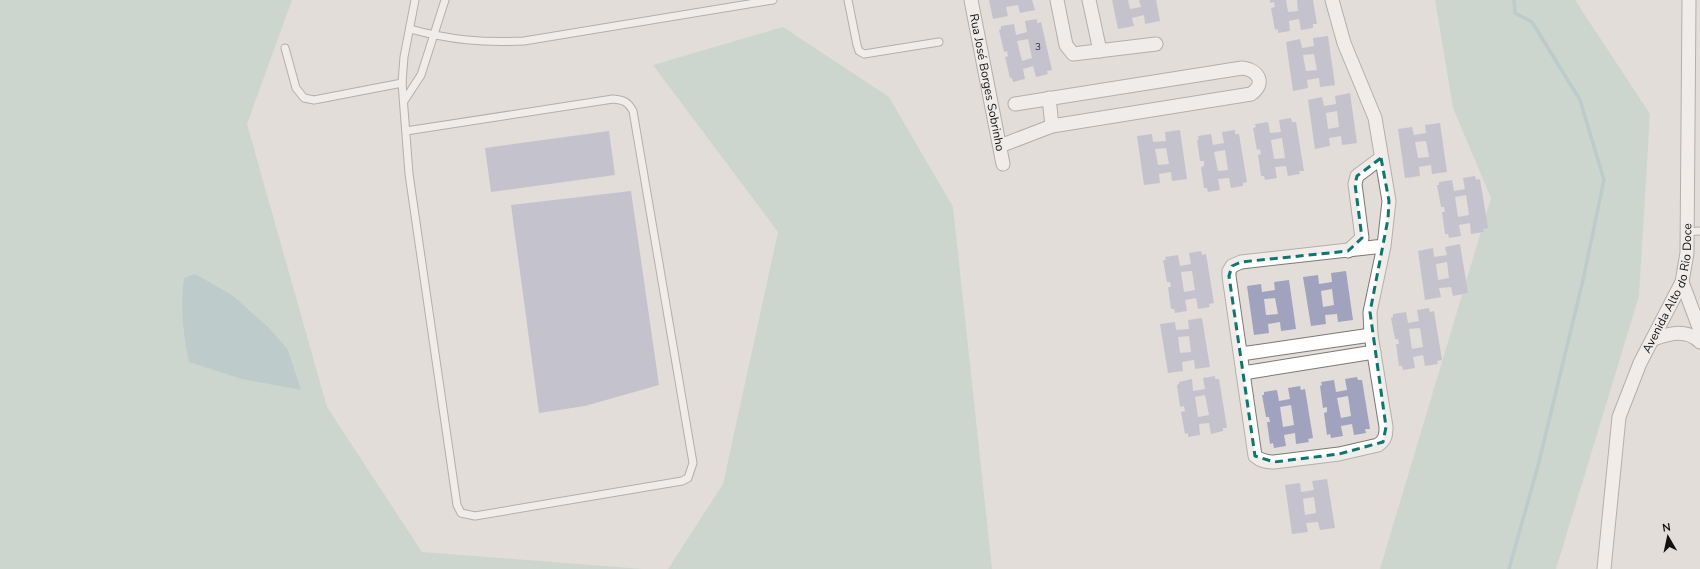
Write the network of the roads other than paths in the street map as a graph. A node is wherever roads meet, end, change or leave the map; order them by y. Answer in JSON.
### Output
{"nodes":[{"id":1,"x":415,"y":0,"type":"edge"},
{"id":2,"x":445,"y":0,"type":"edge"},
{"id":3,"x":773,"y":0,"type":"edge"},
{"id":4,"x":848,"y":0,"type":"edge"},
{"id":5,"x":971,"y":0,"type":"edge"},
{"id":6,"x":1057,"y":0,"type":"edge"},
{"id":7,"x":1089,"y":0,"type":"edge"},
{"id":8,"x":1332,"y":0,"type":"edge"},
{"id":9,"x":1689,"y":0,"type":"edge"},
{"id":10,"x":1700,"y":6,"type":"edge"},
{"id":11,"x":1690,"y":22,"type":"junction"},
{"id":12,"x":410,"y":29,"type":"junction"},
{"id":13,"x":433,"y":36,"type":"junction"},
{"id":14,"x":939,"y":42,"type":"dead end"},
{"id":15,"x":1156,"y":44,"type":"dead end"},
{"id":16,"x":286,"y":48,"type":"dead end"},
{"id":17,"x":1100,"y":51,"type":"junction"},
{"id":18,"x":402,"y":83,"type":"junction"},
{"id":19,"x":1049,"y":98,"type":"junction"},
{"id":20,"x":404,"y":101,"type":"junction"},
{"id":21,"x":1015,"y":104,"type":"dead end"},
{"id":22,"x":1052,"y":126,"type":"junction"},
{"id":23,"x":406,"y":131,"type":"junction"},
{"id":24,"x":1000,"y":146,"type":"junction"},
{"id":25,"x":1381,"y":158,"type":"junction"},
{"id":26,"x":1003,"y":164,"type":"dead end"},
{"id":27,"x":1700,"y":231,"type":"edge"},
{"id":28,"x":1687,"y":232,"type":"junction"},
{"id":29,"x":1384,"y":246,"type":"junction"},
{"id":30,"x":1348,"y":251,"type":"junction"},
{"id":31,"x":1682,"y":282,"type":"junction"},
{"id":32,"x":1700,"y":330,"type":"edge"},
{"id":33,"x":1371,"y":335,"type":"junction"},
{"id":34,"x":1653,"y":339,"type":"junction"},
{"id":35,"x":1700,"y":342,"type":"edge"},
{"id":36,"x":1374,"y":352,"type":"junction"},
{"id":37,"x":1241,"y":354,"type":"junction"},
{"id":38,"x":1244,"y":373,"type":"junction"},
{"id":39,"x":1604,"y":569,"type":"edge"}],
"edges":[{"from":1,"to":12,"type":"lane"},
{"from":2,"to":13,"type":"lane"},
{"from":3,"to":13,"type":"lane"},
{"from":4,"to":14,"type":"lane"},
{"from":5,"to":24,"type":"street","name":"Rua José Borges Sobrinho"},
{"from":6,"to":17,"type":"street"},
{"from":7,"to":17,"type":"street"},
{"from":8,"to":25,"type":"street"},
{"from":9,"to":11,"type":"street","name":"Avenida Alto do Rio Doce"},
{"from":10,"to":11,"type":"street"},
{"from":11,"to":28,"type":"street","name":"Avenida Alto do Rio Doce"},
{"from":12,"to":13,"type":"lane"},
{"from":12,"to":18,"type":"lane"},
{"from":13,"to":20,"type":"lane"},
{"from":15,"to":17,"type":"street"},
{"from":16,"to":18,"type":"lane"},
{"from":18,"to":20,"type":"lane"},
{"from":19,"to":21,"type":"street"},
{"from":19,"to":22,"type":"street"},
{"from":19,"to":22,"type":"street"},
{"from":20,"to":23,"type":"lane"},
{"from":22,"to":24,"type":"street"},
{"from":23,"to":23,"type":"lane"},
{"from":24,"to":26,"type":"street","name":"Rua José Borges Sobrinho"},
{"from":25,"to":29,"type":"street"},
{"from":25,"to":30,"type":"street"},
{"from":27,"to":28,"type":"lane"},
{"from":28,"to":31,"type":"street","name":"Avenida Alto do Rio Doce"},
{"from":29,"to":30,"type":"street"},
{"from":29,"to":33,"type":"street"},
{"from":30,"to":37,"type":"street"},
{"from":31,"to":32,"type":"street"},
{"from":31,"to":34,"type":"street","name":"Avenida Alto do Rio Doce"},
{"from":33,"to":36,"type":"street"},
{"from":33,"to":37,"type":"street"},
{"from":34,"to":35,"type":"street"},
{"from":34,"to":39,"type":"street","name":"Avenida Alto do Rio Doce"},
{"from":36,"to":38,"type":"street"},
{"from":36,"to":38,"type":"street"},
{"from":37,"to":38,"type":"street"}]}
